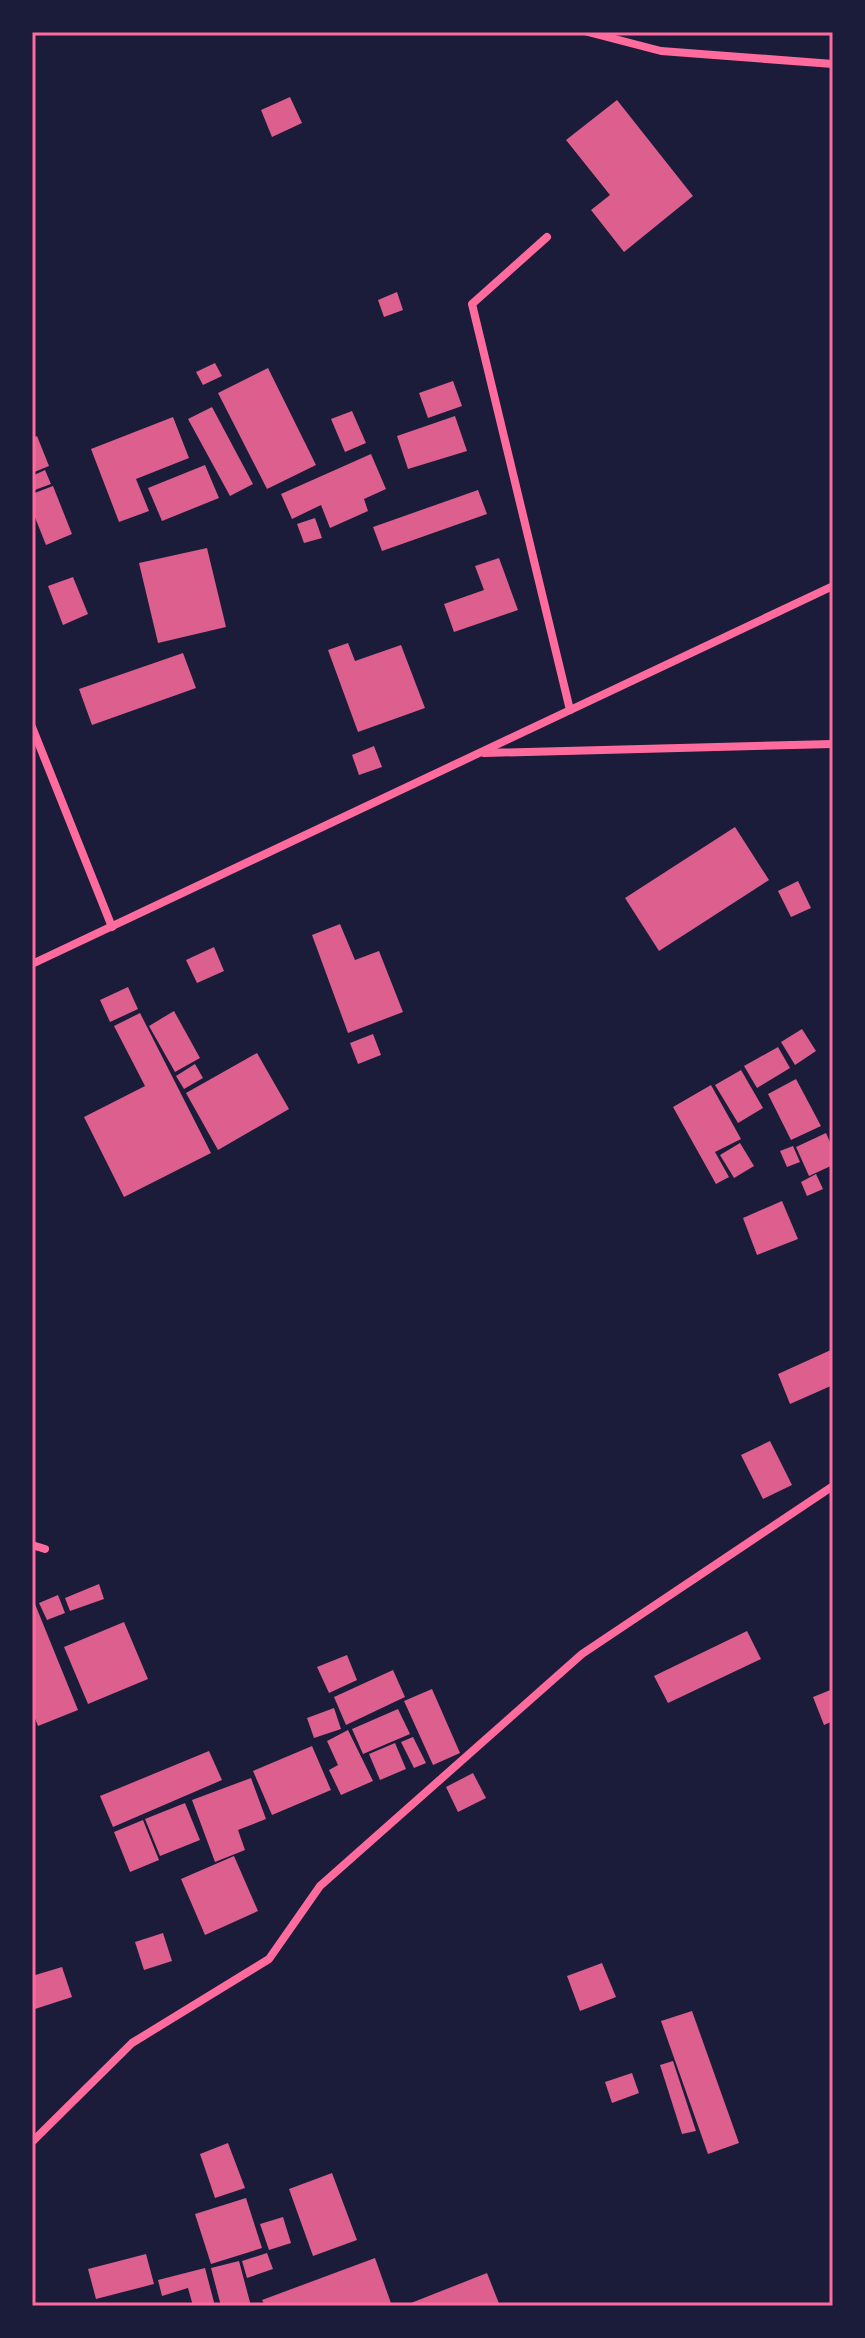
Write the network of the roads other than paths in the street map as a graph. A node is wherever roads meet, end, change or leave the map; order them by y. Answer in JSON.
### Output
{"nodes":[{"id":1,"x":588,"y":32,"type":"edge"},
{"id":2,"x":833,"y":64,"type":"edge"},
{"id":3,"x":547,"y":237,"type":"dead end"},
{"id":4,"x":833,"y":586,"type":"edge"},
{"id":5,"x":570,"y":710,"type":"junction"},
{"id":6,"x":32,"y":727,"type":"edge"},
{"id":7,"x":833,"y":744,"type":"edge"},
{"id":8,"x":479,"y":753,"type":"junction"},
{"id":9,"x":112,"y":927,"type":"junction"},
{"id":10,"x":32,"y":964,"type":"edge"},
{"id":11,"x":833,"y":1486,"type":"edge"},
{"id":12,"x":32,"y":1545,"type":"edge"},
{"id":13,"x":45,"y":1549,"type":"dead end"},
{"id":14,"x":32,"y":2142,"type":"edge"}],
"edges":[{"from":1,"to":2,"type":"street"},
{"from":3,"to":5,"type":"street"},
{"from":4,"to":5,"type":"street"},
{"from":5,"to":8,"type":"street"},
{"from":6,"to":9,"type":"street"},
{"from":7,"to":8,"type":"street"},
{"from":8,"to":9,"type":"street"},
{"from":9,"to":10,"type":"street"},
{"from":11,"to":14,"type":"street"},
{"from":12,"to":13,"type":"street"}]}
